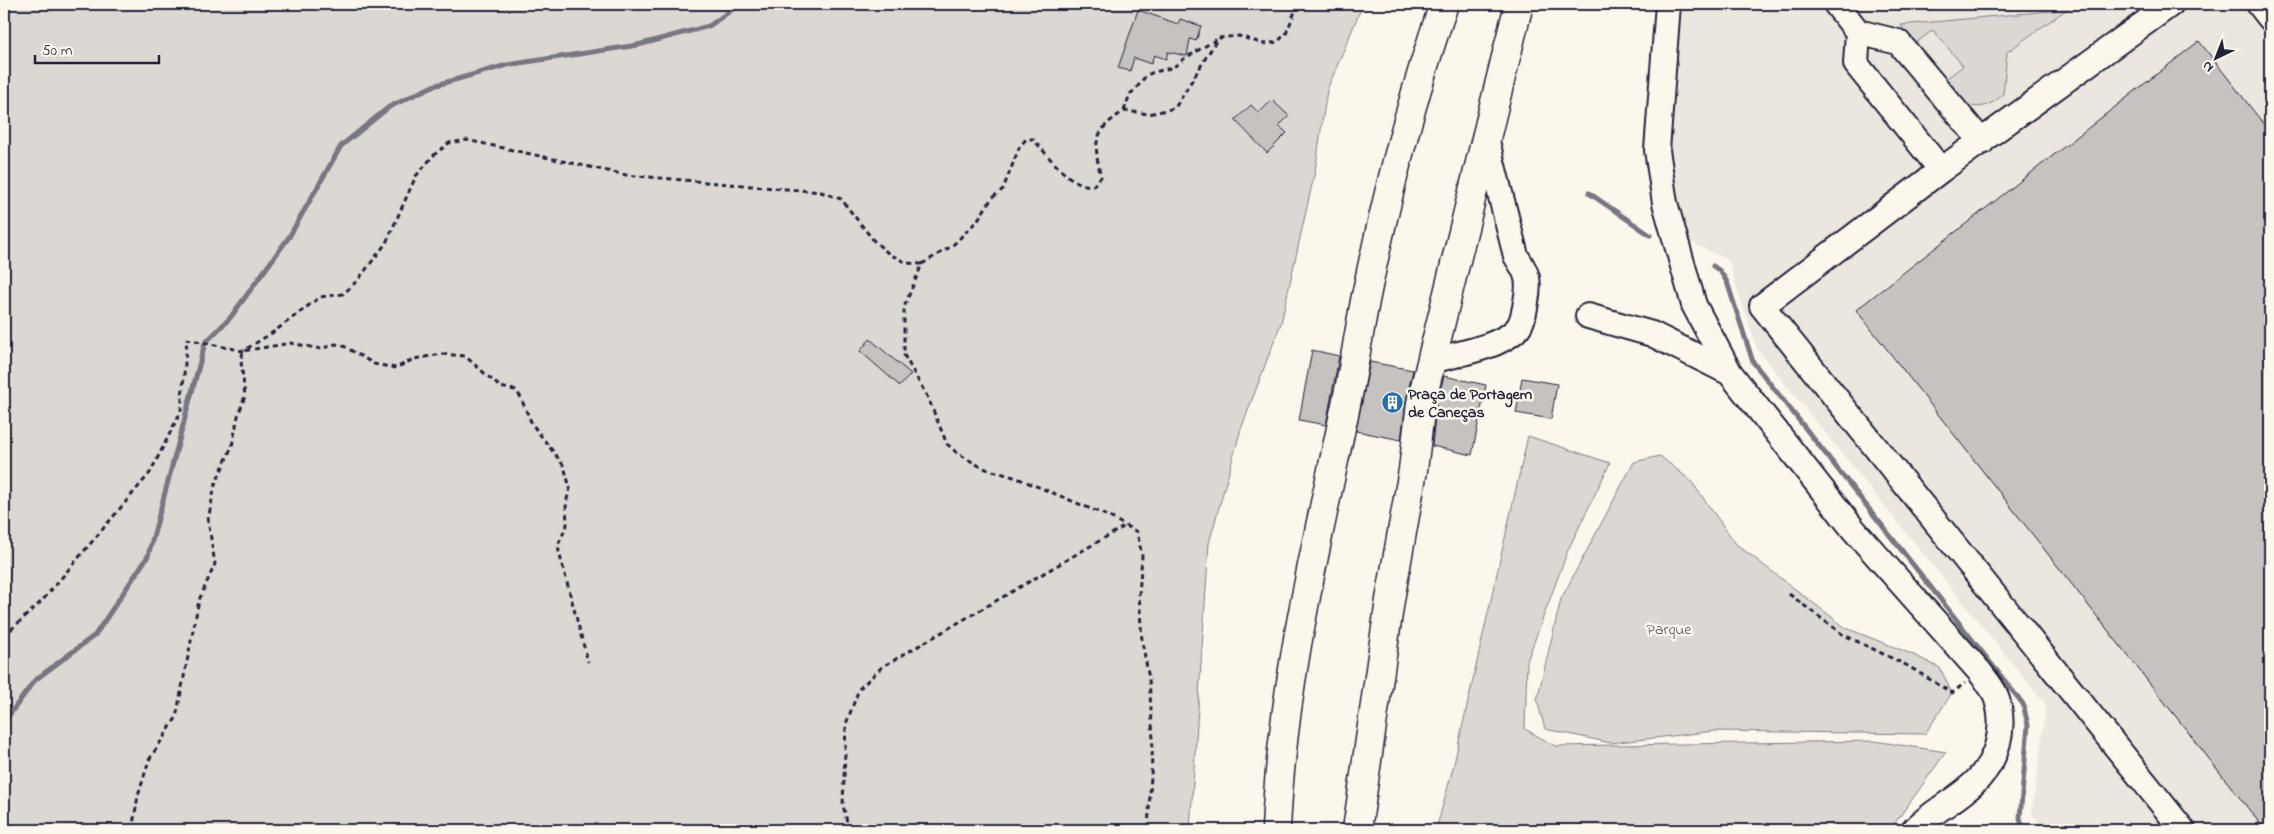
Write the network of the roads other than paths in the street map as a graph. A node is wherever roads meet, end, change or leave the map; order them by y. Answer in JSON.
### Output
{"nodes":[{"id":1,"x":1444,"y":4,"type":"edge"},
{"id":2,"x":1520,"y":4,"type":"edge"},
{"id":3,"x":1668,"y":4,"type":"edge"},
{"id":4,"x":1836,"y":4,"type":"edge"},
{"id":5,"x":2171,"y":4,"type":"edge"},
{"id":6,"x":2259,"y":4,"type":"edge"},
{"id":7,"x":2270,"y":18,"type":"edge"},
{"id":8,"x":1858,"y":32,"type":"junction"},
{"id":9,"x":1486,"y":138,"type":"junction"},
{"id":10,"x":1982,"y":142,"type":"junction"},
{"id":11,"x":1941,"y":170,"type":"junction"},
{"id":12,"x":1588,"y":316,"type":"dead end"},
{"id":13,"x":1432,"y":361,"type":"junction"},
{"id":14,"x":1730,"y":373,"type":"junction"},
{"id":15,"x":1276,"y":830,"type":"edge"},
{"id":16,"x":1357,"y":830,"type":"edge"},
{"id":17,"x":1914,"y":830,"type":"edge"},
{"id":18,"x":2183,"y":830,"type":"edge"}],
"edges":[{"from":1,"to":15,"type":"highway"},
{"from":2,"to":9,"type":"highway"},
{"from":3,"to":14,"type":"street"},
{"from":4,"to":8,"type":"street"},
{"from":5,"to":10,"type":"street"},
{"from":6,"to":7,"type":"street"},
{"from":8,"to":10,"type":"street"},
{"from":8,"to":11,"type":"street"},
{"from":9,"to":13,"type":"highway"},
{"from":9,"to":13,"type":"street"},
{"from":10,"to":11,"type":"street"},
{"from":11,"to":18,"type":"street"},
{"from":12,"to":14,"type":"street"},
{"from":13,"to":16,"type":"highway"},
{"from":14,"to":17,"type":"street"}]}
